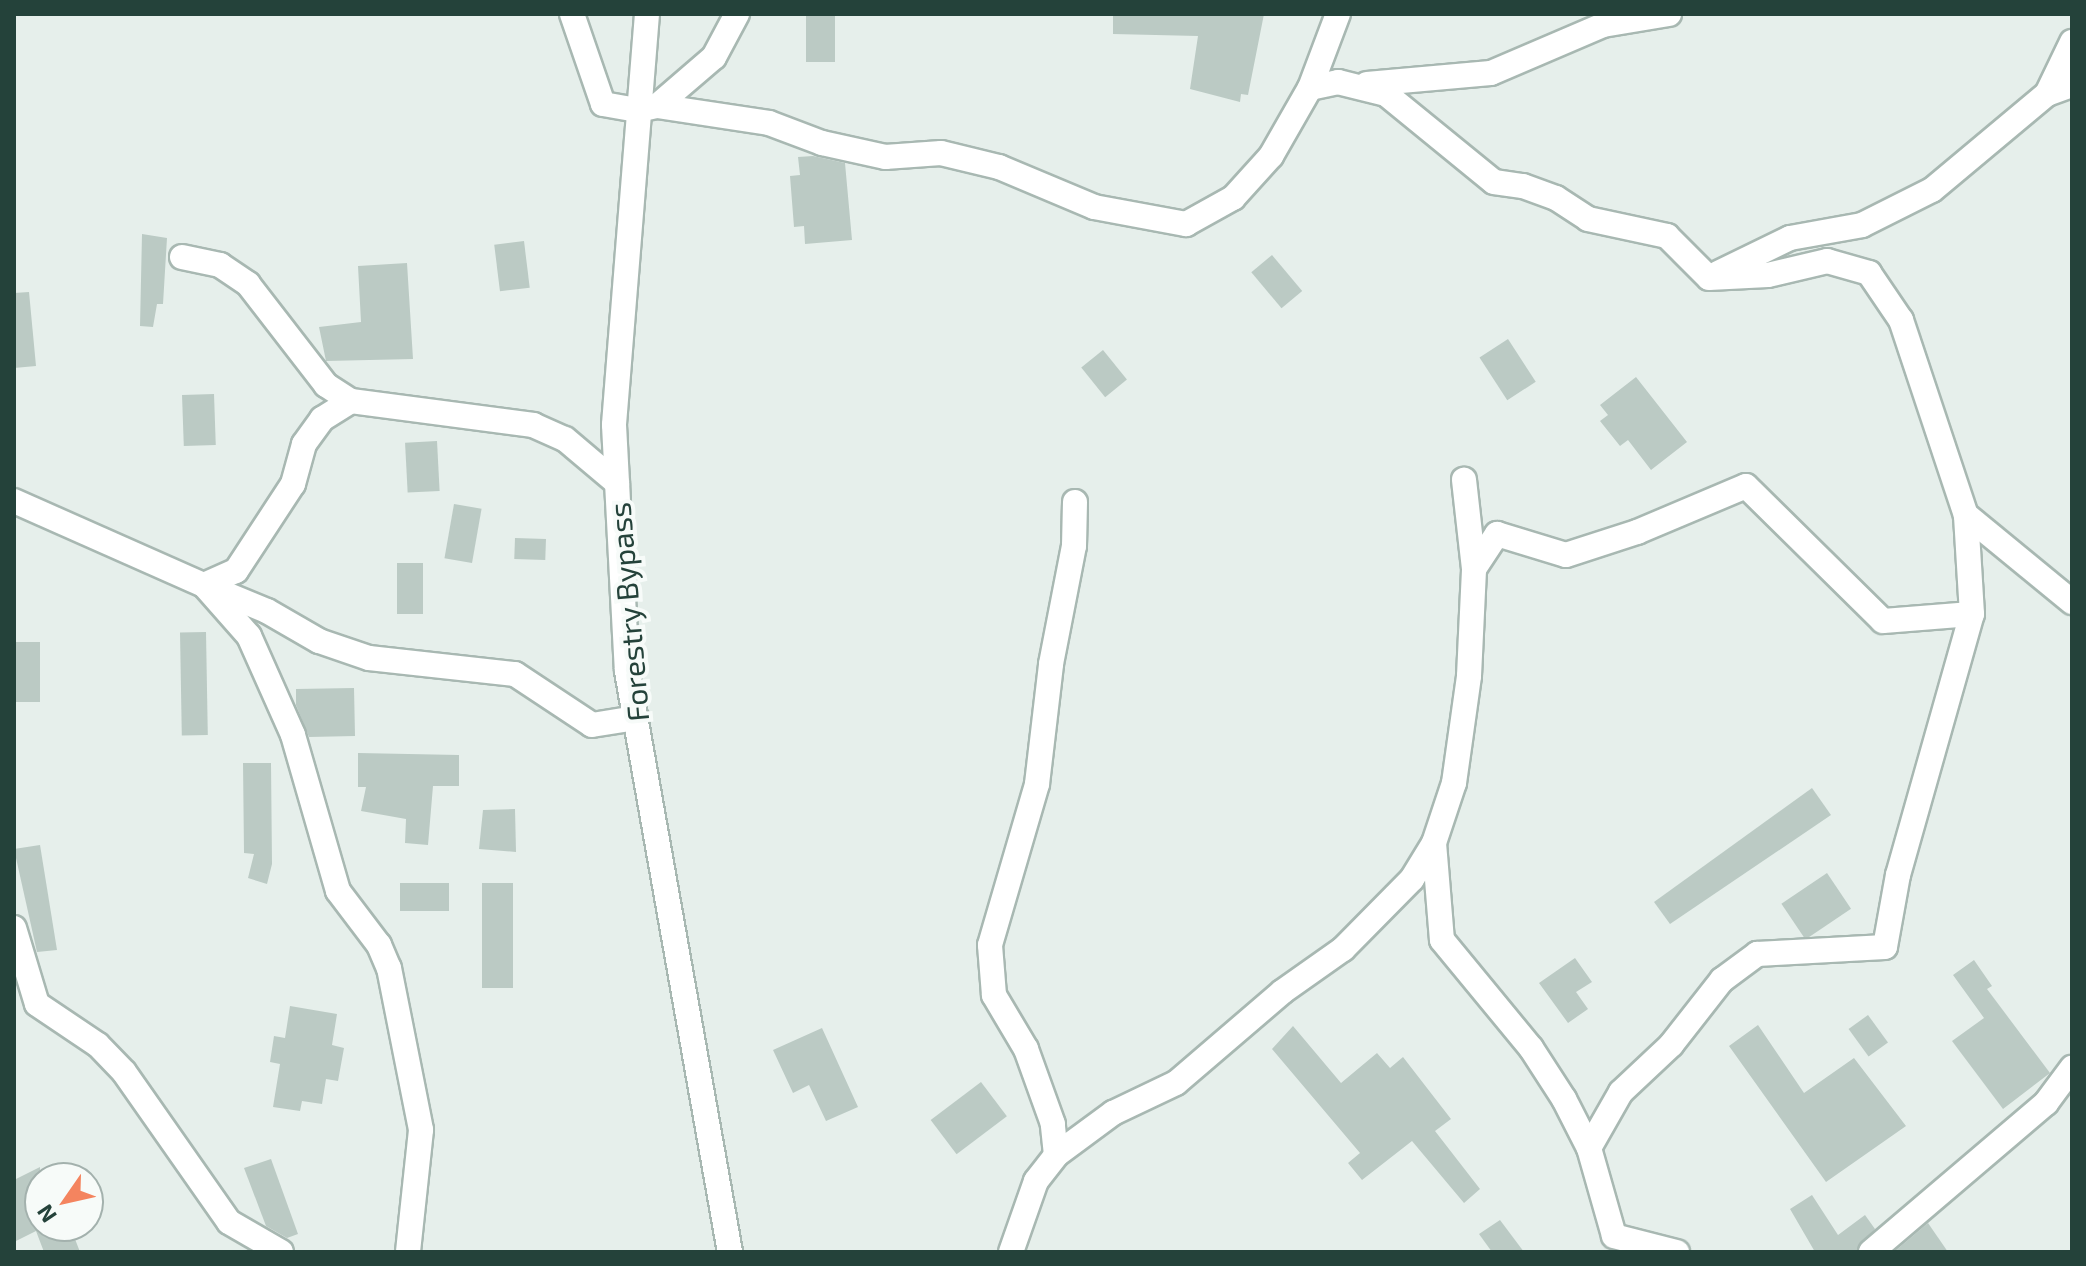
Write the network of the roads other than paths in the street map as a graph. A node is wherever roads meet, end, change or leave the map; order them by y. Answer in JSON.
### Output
{"nodes":[{"id":1,"x":572,"y":14,"type":"edge"},
{"id":2,"x":647,"y":14,"type":"edge"},
{"id":3,"x":737,"y":14,"type":"edge"},
{"id":4,"x":1338,"y":14,"type":"edge"},
{"id":5,"x":1669,"y":14,"type":"edge"},
{"id":6,"x":2072,"y":42,"type":"edge"},
{"id":7,"x":1361,"y":85,"type":"junction"},
{"id":8,"x":2072,"y":85,"type":"edge"},
{"id":9,"x":1310,"y":88,"type":"junction"},
{"id":10,"x":2047,"y":94,"type":"junction"},
{"id":11,"x":647,"y":108,"type":"junction"},
{"id":12,"x":182,"y":257,"type":"dead end"},
{"id":13,"x":1709,"y":278,"type":"junction"},
{"id":14,"x":351,"y":401,"type":"junction"},
{"id":15,"x":1464,"y":480,"type":"dead end"},
{"id":16,"x":617,"y":483,"type":"junction"},
{"id":17,"x":14,"y":501,"type":"edge"},
{"id":18,"x":1075,"y":502,"type":"dead end"},
{"id":19,"x":1966,"y":515,"type":"junction"},
{"id":20,"x":1474,"y":569,"type":"junction"},
{"id":21,"x":204,"y":585,"type":"junction"},
{"id":22,"x":2072,"y":602,"type":"edge"},
{"id":23,"x":1972,"y":614,"type":"junction"},
{"id":24,"x":636,"y":718,"type":"junction"},
{"id":25,"x":1434,"y":843,"type":"junction"},
{"id":26,"x":14,"y":928,"type":"edge"},
{"id":27,"x":2072,"y":1068,"type":"edge"},
{"id":28,"x":1589,"y":1148,"type":"junction"},
{"id":29,"x":1056,"y":1155,"type":"junction"},
{"id":30,"x":281,"y":1252,"type":"edge"},
{"id":31,"x":408,"y":1252,"type":"edge"},
{"id":32,"x":730,"y":1252,"type":"edge"},
{"id":33,"x":1011,"y":1252,"type":"edge"},
{"id":34,"x":1677,"y":1252,"type":"edge"},
{"id":35,"x":1871,"y":1252,"type":"edge"}],
"edges":[{"from":1,"to":11,"type":"street"},
{"from":2,"to":11,"type":"street","name":"Forestry Bypass"},
{"from":3,"to":11,"type":"street"},
{"from":4,"to":9,"type":"street"},
{"from":5,"to":7,"type":"street"},
{"from":6,"to":10,"type":"street"},
{"from":7,"to":9,"type":"street"},
{"from":7,"to":13,"type":"street"},
{"from":8,"to":10,"type":"street"},
{"from":9,"to":11,"type":"street"},
{"from":10,"to":13,"type":"street"},
{"from":11,"to":16,"type":"street","name":"Forestry Bypass"},
{"from":12,"to":14,"type":"street"},
{"from":13,"to":19,"type":"street"},
{"from":14,"to":16,"type":"street"},
{"from":14,"to":21,"type":"street"},
{"from":15,"to":20,"type":"street"},
{"from":16,"to":24,"type":"street","name":"Forestry Bypass"},
{"from":17,"to":21,"type":"street"},
{"from":18,"to":29,"type":"street"},
{"from":19,"to":22,"type":"street"},
{"from":19,"to":23,"type":"street"},
{"from":20,"to":23,"type":"street"},
{"from":20,"to":25,"type":"street"},
{"from":21,"to":24,"type":"street"},
{"from":21,"to":31,"type":"street"},
{"from":23,"to":28,"type":"street"},
{"from":24,"to":32,"type":"street","name":"Forestry Bypass"},
{"from":25,"to":28,"type":"street"},
{"from":25,"to":29,"type":"street"},
{"from":26,"to":30,"type":"street"},
{"from":27,"to":35,"type":"street"},
{"from":28,"to":34,"type":"street"},
{"from":29,"to":33,"type":"street"}]}
